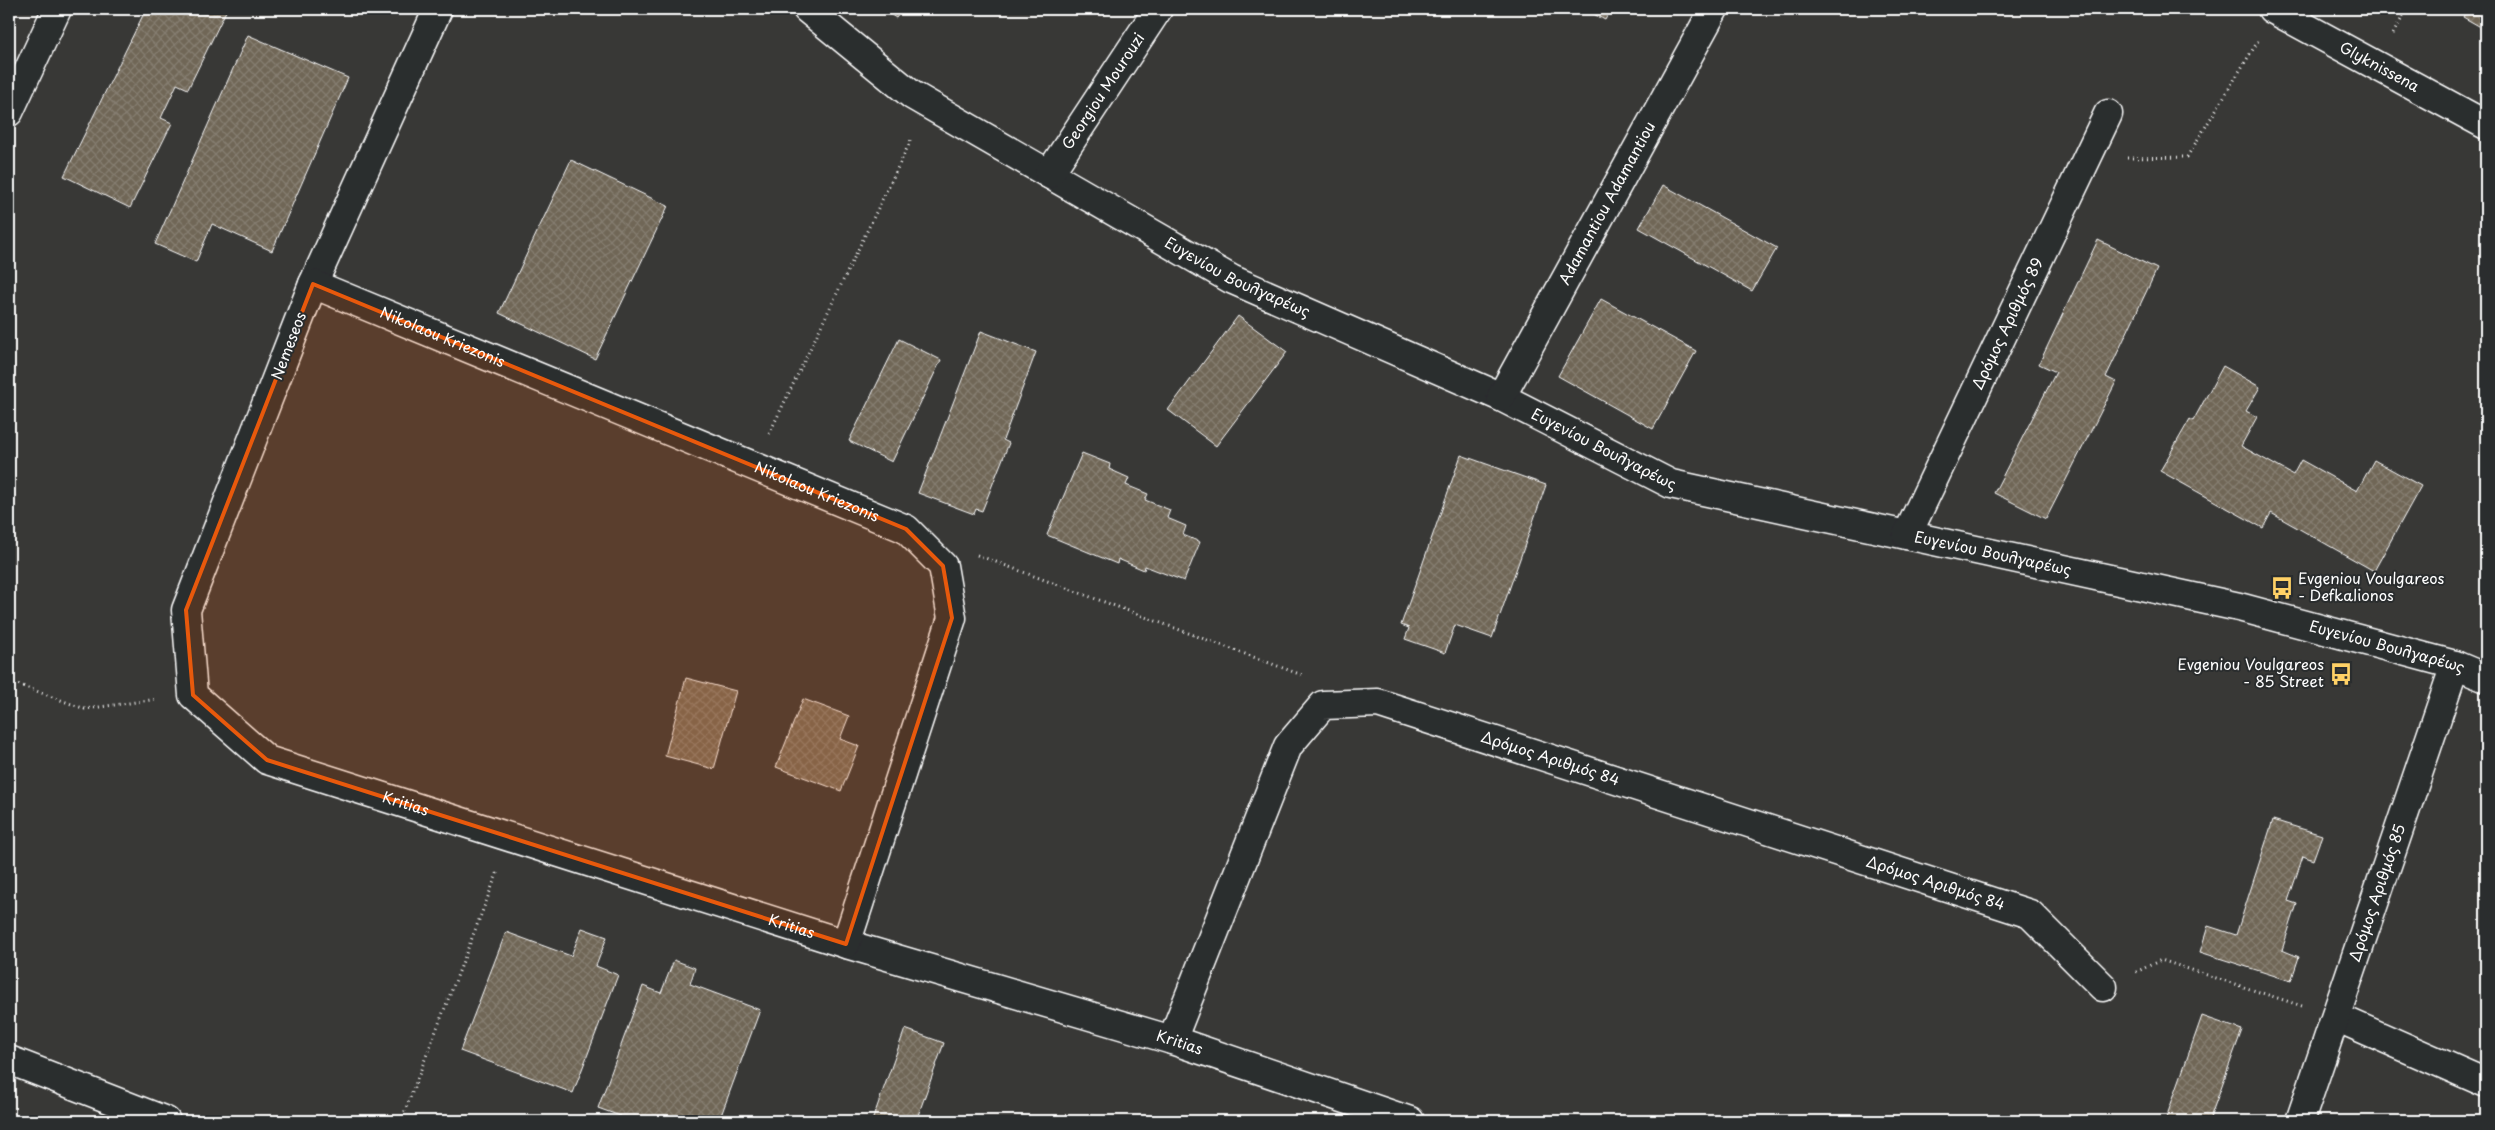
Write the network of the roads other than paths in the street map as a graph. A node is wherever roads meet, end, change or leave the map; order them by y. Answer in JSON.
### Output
{"nodes":[{"id":1,"x":57,"y":9,"type":"edge"},
{"id":2,"x":438,"y":9,"type":"edge"},
{"id":3,"x":807,"y":9,"type":"edge"},
{"id":4,"x":1158,"y":9,"type":"edge"},
{"id":5,"x":1714,"y":9,"type":"edge"},
{"id":6,"x":2275,"y":10,"type":"edge"},
{"id":7,"x":9,"y":112,"type":"edge"},
{"id":8,"x":2108,"y":114,"type":"dead end"},
{"id":9,"x":2486,"y":125,"type":"edge"},
{"id":10,"x":1049,"y":174,"type":"junction"},
{"id":11,"x":313,"y":284,"type":"junction"},
{"id":12,"x":1501,"y":397,"type":"junction"},
{"id":13,"x":1907,"y":535,"type":"junction"},
{"id":14,"x":2454,"y":665,"type":"junction"},
{"id":15,"x":2486,"y":678,"type":"edge"},
{"id":16,"x":193,"y":695,"type":"joint"},
{"id":17,"x":846,"y":944,"type":"junction"},
{"id":18,"x":2103,"y":987,"type":"road end"},
{"id":19,"x":2336,"y":1017,"type":"junction"},
{"id":20,"x":1172,"y":1040,"type":"junction"},
{"id":21,"x":9,"y":1060,"type":"edge"},
{"id":22,"x":2486,"y":1083,"type":"edge"},
{"id":23,"x":166,"y":1121,"type":"edge"},
{"id":24,"x":1410,"y":1121,"type":"edge"},
{"id":25,"x":2300,"y":1121,"type":"edge"}],
"edges":[{"from":1,"to":7,"type":"street"},
{"from":2,"to":11,"type":"street","name":"Nemeseos"},
{"from":3,"to":10,"type":"street","name":"Ευγενίου Βουλγαρέως"},
{"from":4,"to":10,"type":"street","name":"Georgiou Mourouzi"},
{"from":5,"to":12,"type":"street","name":"Adamantiou Adamantiou"},
{"from":6,"to":9,"type":"street","name":"Glyknissena"},
{"from":8,"to":13,"type":"street","name":"Δρόμος Αριθμός 89"},
{"from":10,"to":12,"type":"street","name":"Ευγενίου Βουλγαρέως"},
{"from":11,"to":16,"type":"street","name":"Nemeseos"},
{"from":11,"to":17,"type":"street","name":"Nikolaou Kriezonis"},
{"from":12,"to":13,"type":"street","name":"Ευγενίου Βουλγαρέως"},
{"from":13,"to":14,"type":"street","name":"Ευγενίου Βουλγαρέως"},
{"from":14,"to":15,"type":"street","name":"Ευγενίου Βουλγαρέως"},
{"from":14,"to":19,"type":"street","name":"Δρόμος Αριθμός 85"},
{"from":16,"to":17,"type":"street","name":"Kritias"},
{"from":17,"to":20,"type":"street","name":"Kritias"},
{"from":18,"to":20,"type":"street","name":"Δρόμος Αριθμός 84"},
{"from":19,"to":22,"type":"street"},
{"from":19,"to":25,"type":"street","name":"Δρόμος Αριθμός 85"},
{"from":20,"to":24,"type":"street","name":"Kritias"},
{"from":21,"to":23,"type":"street"}]}
